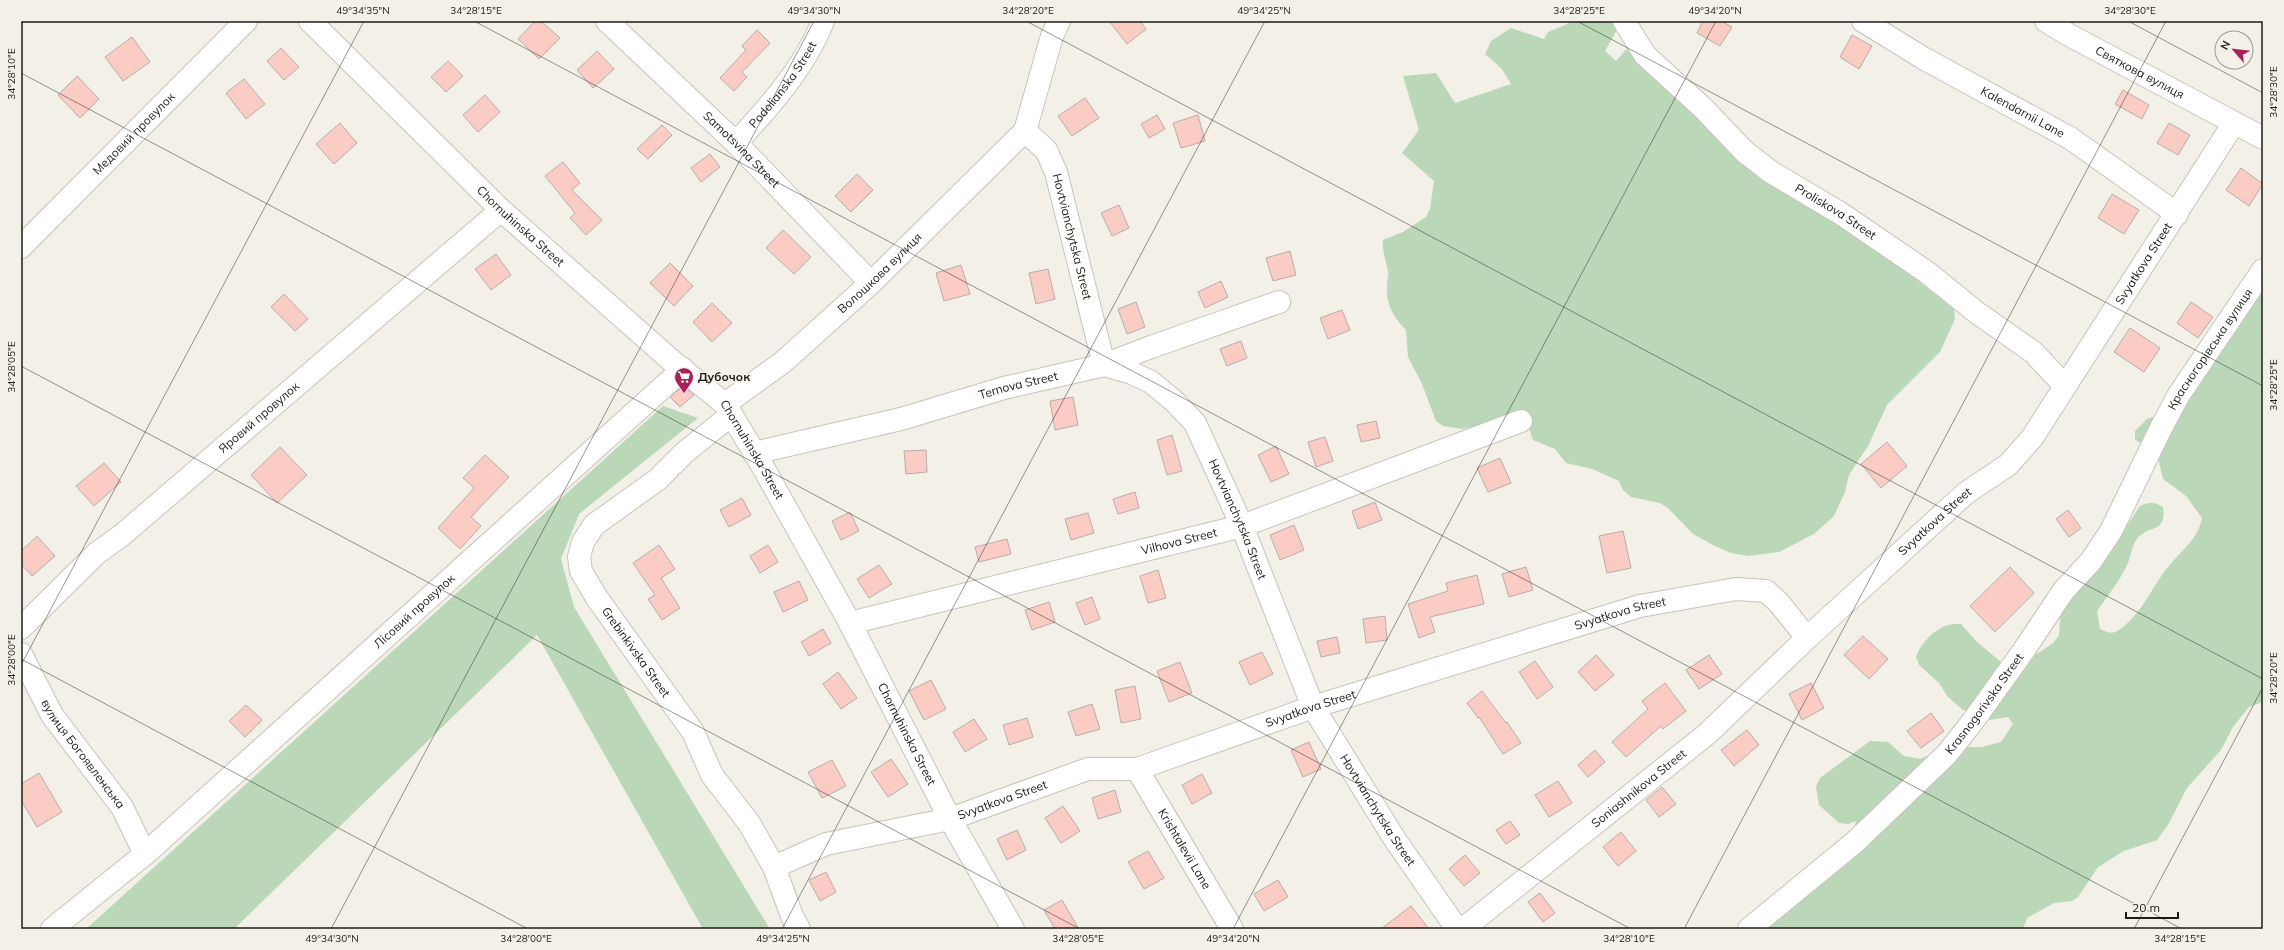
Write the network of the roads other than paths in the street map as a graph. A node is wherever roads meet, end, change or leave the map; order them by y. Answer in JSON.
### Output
{"nodes":[{"id":1,"x":246,"y":21,"type":"edge"},
{"id":2,"x":310,"y":21,"type":"edge"},
{"id":3,"x":607,"y":21,"type":"edge"},
{"id":4,"x":823,"y":21,"type":"edge"},
{"id":5,"x":1059,"y":21,"type":"edge"},
{"id":6,"x":1624,"y":21,"type":"edge"},
{"id":7,"x":1863,"y":21,"type":"edge"},
{"id":8,"x":2046,"y":21,"type":"edge"},
{"id":9,"x":2234,"y":123,"type":"junction"},
{"id":10,"x":1025,"y":131,"type":"junction"},
{"id":11,"x":2263,"y":138,"type":"edge"},
{"id":12,"x":736,"y":143,"type":"junction"},
{"id":13,"x":501,"y":210,"type":"junction"},
{"id":14,"x":2177,"y":214,"type":"junction"},
{"id":15,"x":21,"y":246,"type":"edge"},
{"id":16,"x":2263,"y":270,"type":"edge"},
{"id":17,"x":871,"y":283,"type":"junction"},
{"id":18,"x":1279,"y":302,"type":"dead end"},
{"id":19,"x":1104,"y":365,"type":"junction"},
{"id":20,"x":683,"y":369,"type":"junction"},
{"id":21,"x":2065,"y":386,"type":"junction"},
{"id":22,"x":728,"y":409,"type":"junction"},
{"id":23,"x":1521,"y":421,"type":"dead end"},
{"id":24,"x":754,"y":453,"type":"junction"},
{"id":25,"x":1242,"y":526,"type":"junction"},
{"id":26,"x":850,"y":623,"type":"junction"},
{"id":27,"x":21,"y":628,"type":"edge"},
{"id":28,"x":1807,"y":638,"type":"junction"},
{"id":29,"x":21,"y":654,"type":"edge"},
{"id":30,"x":1313,"y":707,"type":"junction"},
{"id":31,"x":1137,"y":769,"type":"junction"},
{"id":32,"x":950,"y":819,"type":"junction"},
{"id":33,"x":145,"y":854,"type":"junction"},
{"id":34,"x":774,"y":867,"type":"junction"},
{"id":35,"x":52,"y":929,"type":"edge"},
{"id":36,"x":799,"y":929,"type":"edge"},
{"id":37,"x":1013,"y":929,"type":"edge"},
{"id":38,"x":1232,"y":929,"type":"edge"},
{"id":39,"x":1457,"y":929,"type":"edge"},
{"id":40,"x":1463,"y":929,"type":"edge"},
{"id":41,"x":1749,"y":929,"type":"edge"}],
"edges":[{"from":1,"to":15,"type":"street","name":"Медовий провулок"},
{"from":2,"to":13,"type":"street","name":"Chornuhinska Street"},
{"from":3,"to":12,"type":"street","name":"Samotsvina Street"},
{"from":4,"to":12,"type":"street","name":"Podolianska Street"},
{"from":5,"to":10,"type":"street"},
{"from":6,"to":21,"type":"street","name":"Proliskova Street"},
{"from":7,"to":14,"type":"street","name":"Kalendarnii Lane"},
{"from":8,"to":9,"type":"street","name":"Святкова вулиця"},
{"from":9,"to":11,"type":"street","name":"Святкова вулиця"},
{"from":9,"to":14,"type":"street","name":"Svyatkova Street"},
{"from":10,"to":17,"type":"street","name":"Волошкова вулиця"},
{"from":10,"to":19,"type":"street","name":"Hovtvianchytska Street"},
{"from":12,"to":17,"type":"street","name":"Samotsvina Street"},
{"from":13,"to":20,"type":"street","name":"Chornuhinska Street"},
{"from":13,"to":27,"type":"street","name":"Яровий провулок"},
{"from":14,"to":21,"type":"street","name":"Svyatkova Street"},
{"from":16,"to":41,"type":"street","name":"Krasnogorivska Street"},
{"from":17,"to":22,"type":"street","name":"Волошкова вулиця"},
{"from":18,"to":19,"type":"street","name":"Ternova Street"},
{"from":19,"to":24,"type":"street","name":"Ternova Street"},
{"from":19,"to":25,"type":"street","name":"Hovtvianchytska Street"},
{"from":20,"to":22,"type":"street","name":"Chornuhinska Street"},
{"from":20,"to":33,"type":"street","name":"Лісовий провулок"},
{"from":21,"to":28,"type":"street","name":"Svyatkova Street"},
{"from":22,"to":24,"type":"street","name":"Chornuhinska Street"},
{"from":22,"to":34,"type":"street","name":"Grebinkivska Street"},
{"from":23,"to":25,"type":"street","name":"Vilhova Street"},
{"from":24,"to":26,"type":"street","name":"Chornuhinska Street"},
{"from":25,"to":26,"type":"street","name":"Vilhova Street"},
{"from":25,"to":30,"type":"street","name":"Hovtvianchytska Street"},
{"from":26,"to":32,"type":"street","name":"Chornuhinska Street"},
{"from":28,"to":30,"type":"street","name":"Svyatkova Street"},
{"from":28,"to":40,"type":"street","name":"Soniashnikova Street"},
{"from":29,"to":33,"type":"street","name":"вулиця Богоявленська"},
{"from":30,"to":31,"type":"street","name":"Svyatkova Street"},
{"from":30,"to":39,"type":"street","name":"Hovtvianchytska Street"},
{"from":31,"to":32,"type":"street","name":"Svyatkova Street"},
{"from":31,"to":38,"type":"street","name":"Krishtalevii Lane"},
{"from":32,"to":34,"type":"street","name":"Svyatkova Street"},
{"from":32,"to":37,"type":"street","name":"Chornuhinska Street"},
{"from":33,"to":35,"type":"street","name":"Лісовий провулок"},
{"from":34,"to":36,"type":"street","name":"Grebinkivska Street"}]}
